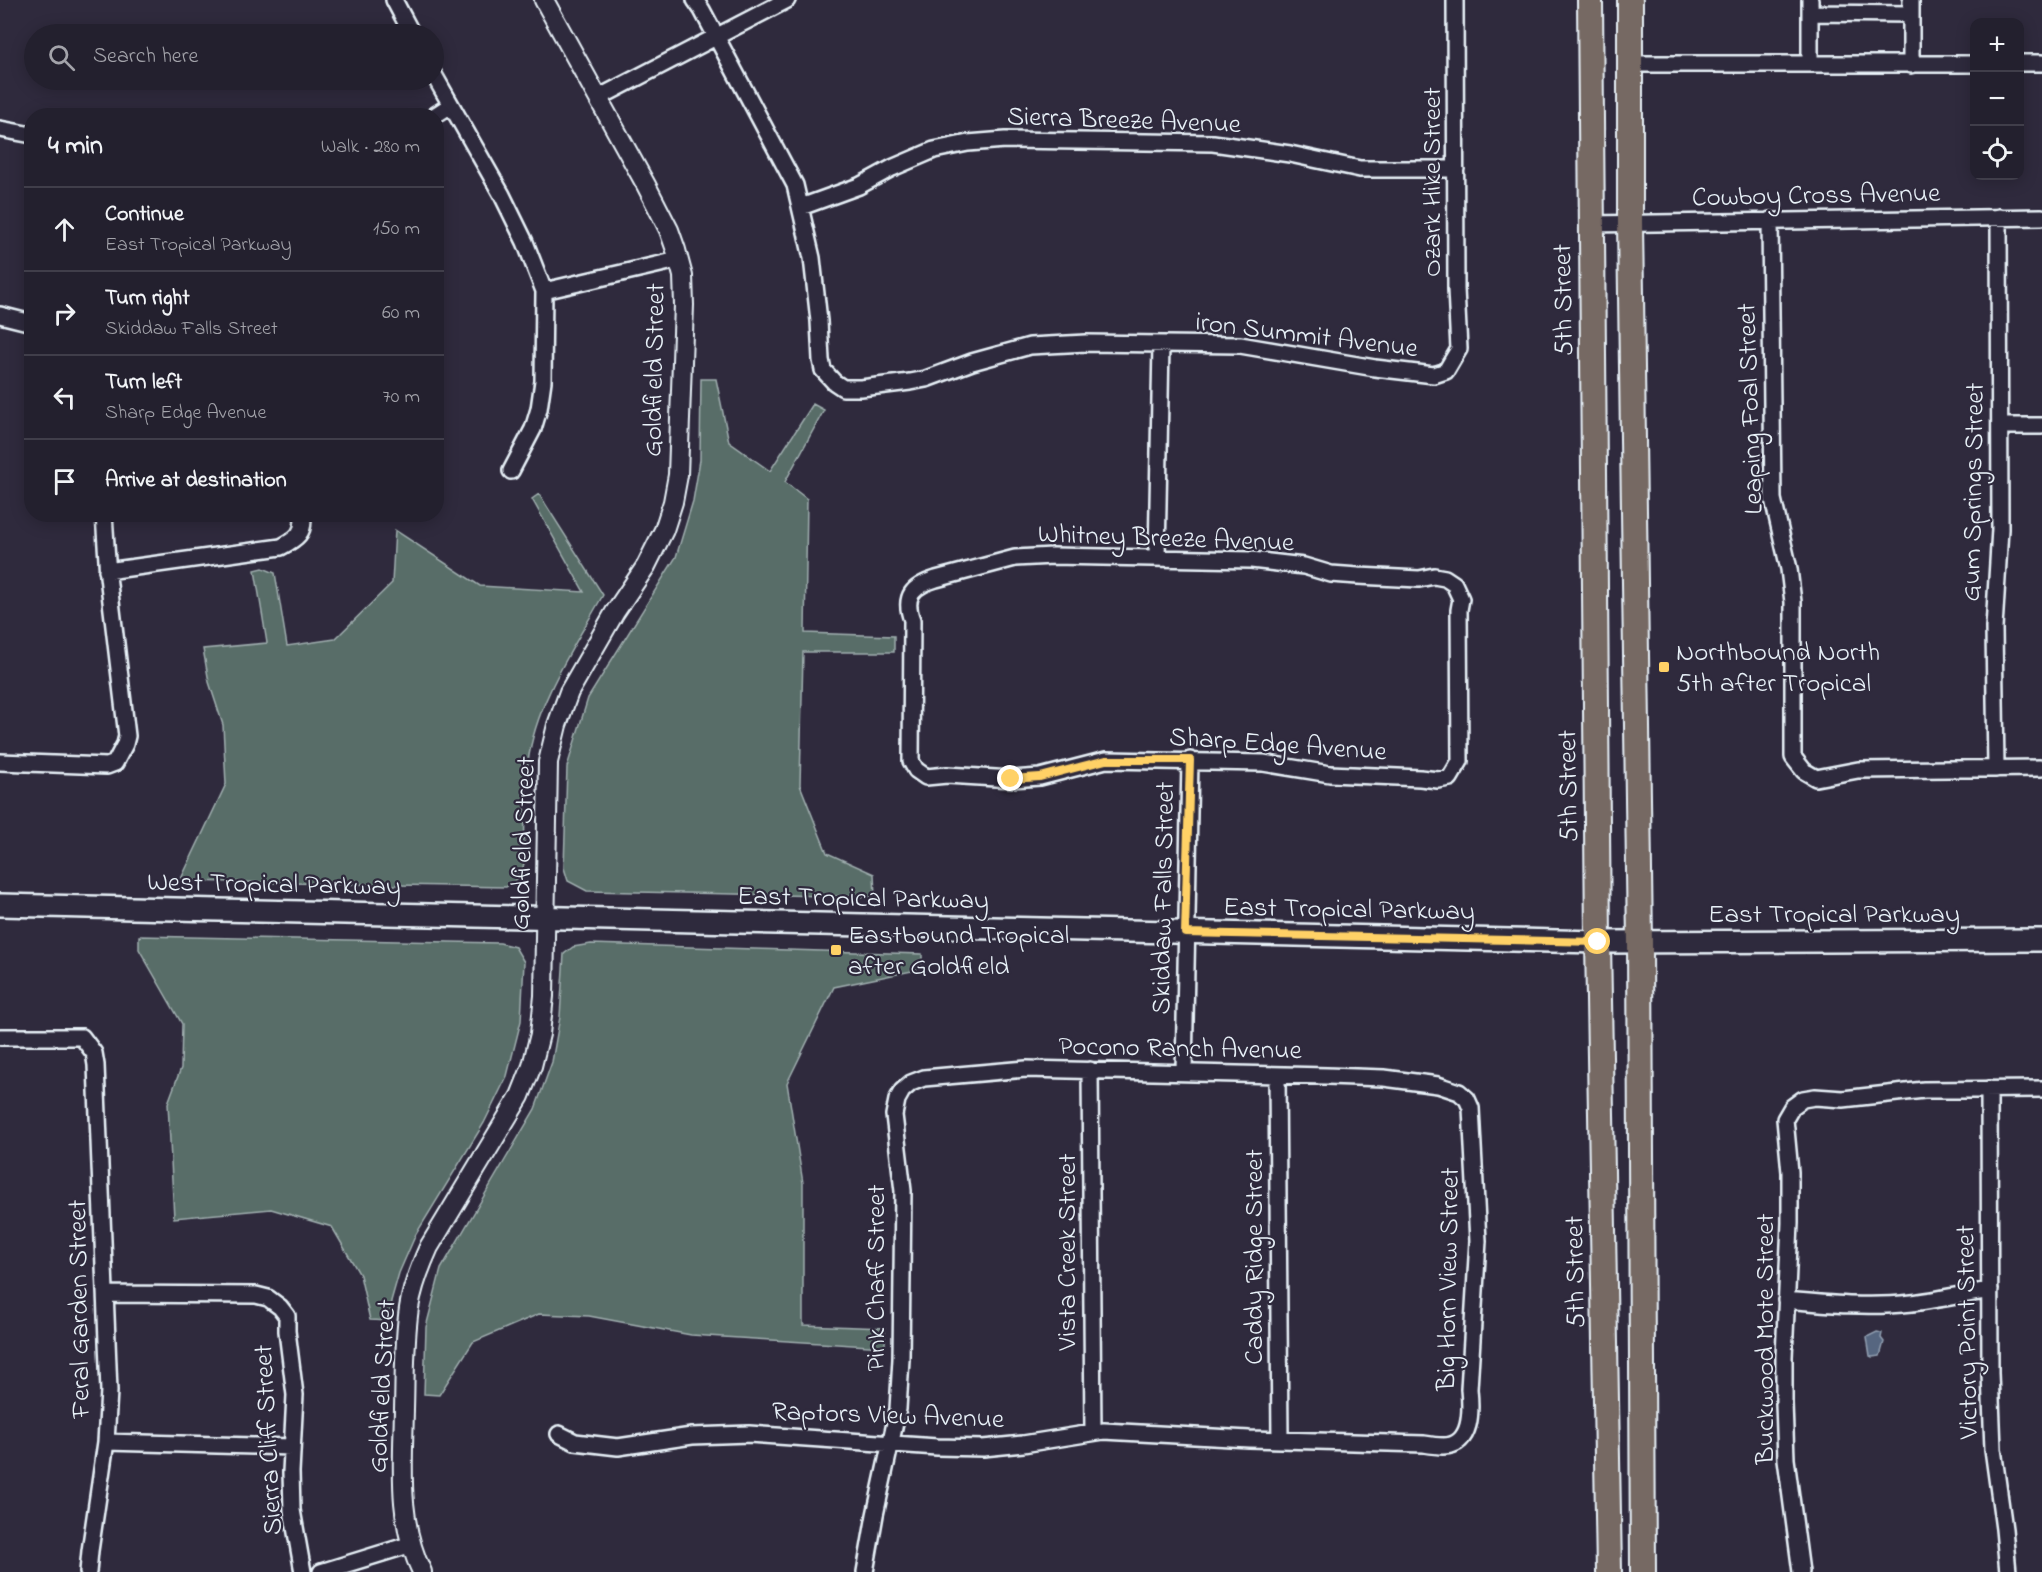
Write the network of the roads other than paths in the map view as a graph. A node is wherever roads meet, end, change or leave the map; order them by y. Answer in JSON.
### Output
{"nodes":[{"id":1,"x":394,"y":0,"type":"edge"},
{"id":2,"x":544,"y":0,"type":"edge"},
{"id":3,"x":695,"y":0,"type":"edge"},
{"id":4,"x":787,"y":0,"type":"edge"},
{"id":5,"x":1455,"y":0,"type":"edge"},
{"id":6,"x":1590,"y":0,"type":"edge"},
{"id":7,"x":1630,"y":0,"type":"edge"},
{"id":8,"x":1810,"y":7,"type":"edge"},
{"id":9,"x":1911,"y":7,"type":"edge"},
{"id":10,"x":407,"y":24,"type":"edge"},
{"id":11,"x":716,"y":36,"type":"junction"},
{"id":12,"x":2024,"y":63,"type":"edge"},
{"id":13,"x":2042,"y":63,"type":"edge"},
{"id":14,"x":1629,"y":64,"type":"junction"},
{"id":15,"x":1810,"y":64,"type":"junction"},
{"id":16,"x":1911,"y":64,"type":"junction"},
{"id":17,"x":1970,"y":64,"type":"edge"},
{"id":18,"x":442,"y":90,"type":"edge"},
{"id":19,"x":598,"y":98,"type":"junction"},
{"id":20,"x":451,"y":105,"type":"junction"},
{"id":21,"x":444,"y":110,"type":"edge"},
{"id":22,"x":0,"y":129,"type":"edge"},
{"id":23,"x":24,"y":134,"type":"edge"},
{"id":24,"x":1456,"y":169,"type":"junction"},
{"id":25,"x":801,"y":207,"type":"junction"},
{"id":26,"x":1999,"y":217,"type":"junction"},
{"id":27,"x":2042,"y":217,"type":"edge"},
{"id":28,"x":1770,"y":220,"type":"junction"},
{"id":29,"x":1630,"y":223,"type":"junction"},
{"id":30,"x":1591,"y":224,"type":"junction"},
{"id":31,"x":678,"y":260,"type":"junction"},
{"id":32,"x":544,"y":291,"type":"junction"},
{"id":33,"x":0,"y":315,"type":"edge"},
{"id":34,"x":24,"y":321,"type":"edge"},
{"id":35,"x":1161,"y":344,"type":"junction"},
{"id":36,"x":1452,"y":362,"type":"joint"},
{"id":37,"x":2000,"y":426,"type":"junction"},
{"id":38,"x":2042,"y":426,"type":"edge"},
{"id":39,"x":511,"y":471,"type":"dead end"},
{"id":40,"x":104,"y":522,"type":"edge"},
{"id":41,"x":302,"y":522,"type":"edge"},
{"id":42,"x":1157,"y":558,"type":"junction"},
{"id":43,"x":107,"y":571,"type":"junction"},
{"id":44,"x":1190,"y":760,"type":"junction"},
{"id":45,"x":0,"y":762,"type":"edge"},
{"id":46,"x":2042,"y":768,"type":"edge"},
{"id":47,"x":1996,"y":769,"type":"junction"},
{"id":48,"x":916,"y":770,"type":"joint"},
{"id":49,"x":1455,"y":770,"type":"joint"},
{"id":50,"x":0,"y":905,"type":"edge"},
{"id":51,"x":546,"y":918,"type":"junction"},
{"id":52,"x":1185,"y":933,"type":"junction"},
{"id":53,"x":2042,"y":940,"type":"edge"},
{"id":54,"x":1598,"y":942,"type":"junction"},
{"id":55,"x":1640,"y":942,"type":"junction"},
{"id":56,"x":0,"y":1037,"type":"edge"},
{"id":57,"x":1090,"y":1070,"type":"junction"},
{"id":58,"x":1184,"y":1073,"type":"junction"},
{"id":59,"x":1277,"y":1075,"type":"junction"},
{"id":60,"x":1989,"y":1089,"type":"junction"},
{"id":61,"x":2042,"y":1089,"type":"edge"},
{"id":62,"x":902,"y":1091,"type":"joint"},
{"id":63,"x":1459,"y":1092,"type":"joint"},
{"id":64,"x":1990,"y":1290,"type":"junction"},
{"id":65,"x":106,"y":1294,"type":"junction"},
{"id":66,"x":1786,"y":1300,"type":"junction"},
{"id":67,"x":1093,"y":1433,"type":"junction"},
{"id":68,"x":559,"y":1434,"type":"dead end"},
{"id":69,"x":1464,"y":1435,"type":"joint"},
{"id":70,"x":1280,"y":1440,"type":"junction"},
{"id":71,"x":106,"y":1442,"type":"junction"},
{"id":72,"x":892,"y":1444,"type":"junction"},
{"id":73,"x":292,"y":1447,"type":"junction"},
{"id":74,"x":412,"y":1544,"type":"junction"},
{"id":75,"x":88,"y":1572,"type":"edge"},
{"id":76,"x":303,"y":1572,"type":"edge"},
{"id":77,"x":321,"y":1572,"type":"edge"},
{"id":78,"x":422,"y":1572,"type":"edge"},
{"id":79,"x":865,"y":1572,"type":"edge"},
{"id":80,"x":1609,"y":1572,"type":"edge"},
{"id":81,"x":1644,"y":1572,"type":"edge"},
{"id":82,"x":1800,"y":1572,"type":"edge"},
{"id":83,"x":2008,"y":1572,"type":"edge"}],
"edges":[{"from":1,"to":10,"type":"street"},
{"from":2,"to":19,"type":"street","name":"Goldfield Street"},
{"from":3,"to":11,"type":"street"},
{"from":4,"to":11,"type":"street"},
{"from":5,"to":24,"type":"street","name":"Ozark Hike Street"},
{"from":6,"to":30,"type":"main road","name":"5th Street"},
{"from":7,"to":14,"type":"main road"},
{"from":8,"to":9,"type":"street"},
{"from":8,"to":15,"type":"street"},
{"from":9,"to":16,"type":"street"},
{"from":11,"to":19,"type":"street"},
{"from":11,"to":25,"type":"street"},
{"from":12,"to":13,"type":"street"},
{"from":14,"to":15,"type":"street"},
{"from":14,"to":29,"type":"main road"},
{"from":15,"to":16,"type":"street"},
{"from":16,"to":17,"type":"street"},
{"from":18,"to":20,"type":"street"},
{"from":19,"to":31,"type":"street","name":"Goldfield Street"},
{"from":20,"to":21,"type":"street"},
{"from":20,"to":32,"type":"street"},
{"from":22,"to":23,"type":"street"},
{"from":24,"to":25,"type":"street","name":"Sierra Breeze Avenue"},
{"from":24,"to":36,"type":"street","name":"Ozark Hike Street"},
{"from":25,"to":35,"type":"street","name":"iron Summit Avenue"},
{"from":26,"to":27,"type":"street","name":"Cowboy Cross Avenue"},
{"from":26,"to":28,"type":"street","name":"Cowboy Cross Avenue"},
{"from":26,"to":37,"type":"street","name":"Gum Springs Street"},
{"from":28,"to":29,"type":"street","name":"Cowboy Cross Avenue"},
{"from":28,"to":47,"type":"street","name":"Leaping Foal Street"},
{"from":29,"to":30,"type":"street","name":"Cowboy Cross Avenue"},
{"from":29,"to":55,"type":"main road"},
{"from":30,"to":54,"type":"main road","name":"5th Street"},
{"from":31,"to":32,"type":"street"},
{"from":31,"to":51,"type":"street","name":"Goldfield Street"},
{"from":32,"to":39,"type":"street"},
{"from":33,"to":34,"type":"street"},
{"from":35,"to":36,"type":"street","name":"iron Summit Avenue"},
{"from":35,"to":42,"type":"street"},
{"from":37,"to":38,"type":"street"},
{"from":37,"to":47,"type":"street","name":"Gum Springs Street"},
{"from":40,"to":43,"type":"street"},
{"from":41,"to":43,"type":"street"},
{"from":42,"to":48,"type":"street","name":"Whitney Breeze Avenue"},
{"from":42,"to":49,"type":"street","name":"Whitney Breeze Avenue"},
{"from":43,"to":45,"type":"street"},
{"from":44,"to":48,"type":"street","name":"Sharp Edge Avenue"},
{"from":44,"to":49,"type":"street","name":"Sharp Edge Avenue"},
{"from":44,"to":52,"type":"street","name":"Skiddaw Falls Street"},
{"from":46,"to":47,"type":"street"},
{"from":50,"to":51,"type":"main road","name":"West Tropical Parkway"},
{"from":51,"to":52,"type":"main road","name":"East Tropical Parkway"},
{"from":51,"to":74,"type":"street","name":"Goldfield Street"},
{"from":52,"to":54,"type":"main road","name":"East Tropical Parkway"},
{"from":52,"to":58,"type":"street","name":"Skiddaw Falls Street"},
{"from":53,"to":55,"type":"main road","name":"East Tropical Parkway"},
{"from":54,"to":55,"type":"main road","name":"East Tropical Parkway"},
{"from":54,"to":80,"type":"main road","name":"5th Street"},
{"from":55,"to":81,"type":"main road"},
{"from":56,"to":65,"type":"street","name":"Feral Garden Street"},
{"from":57,"to":58,"type":"street","name":"Pocono Ranch Avenue"},
{"from":57,"to":62,"type":"street","name":"Pocono Ranch Avenue"},
{"from":57,"to":67,"type":"street","name":"Vista Creek Street"},
{"from":58,"to":59,"type":"street","name":"Pocono Ranch Avenue"},
{"from":59,"to":63,"type":"street","name":"Pocono Ranch Avenue"},
{"from":59,"to":70,"type":"street","name":"Caddy Ridge Street"},
{"from":60,"to":61,"type":"street"},
{"from":60,"to":64,"type":"street","name":"Victory Point Street"},
{"from":60,"to":66,"type":"street","name":"Buckwood Mote Street"},
{"from":62,"to":72,"type":"street","name":"Pink Chaff Street"},
{"from":63,"to":69,"type":"street","name":"Big Horn View Street"},
{"from":64,"to":66,"type":"street"},
{"from":64,"to":83,"type":"street","name":"Victory Point Street"},
{"from":65,"to":71,"type":"street","name":"Feral Garden Street"},
{"from":65,"to":73,"type":"street","name":"Sierra Cliff Street"},
{"from":66,"to":82,"type":"street","name":"Buckwood Mote Street"},
{"from":67,"to":70,"type":"street","name":"Raptors View Avenue"},
{"from":67,"to":72,"type":"street","name":"Raptors View Avenue"},
{"from":68,"to":72,"type":"street","name":"Raptors View Avenue"},
{"from":69,"to":70,"type":"street","name":"Raptors View Avenue"},
{"from":71,"to":73,"type":"street"},
{"from":71,"to":75,"type":"street","name":"Feral Garden Street"},
{"from":72,"to":79,"type":"street","name":"Pink Chaff Street"},
{"from":73,"to":76,"type":"street","name":"Sierra Cliff Street"},
{"from":74,"to":77,"type":"street"},
{"from":74,"to":78,"type":"street","name":"Goldfield Street"}]}
